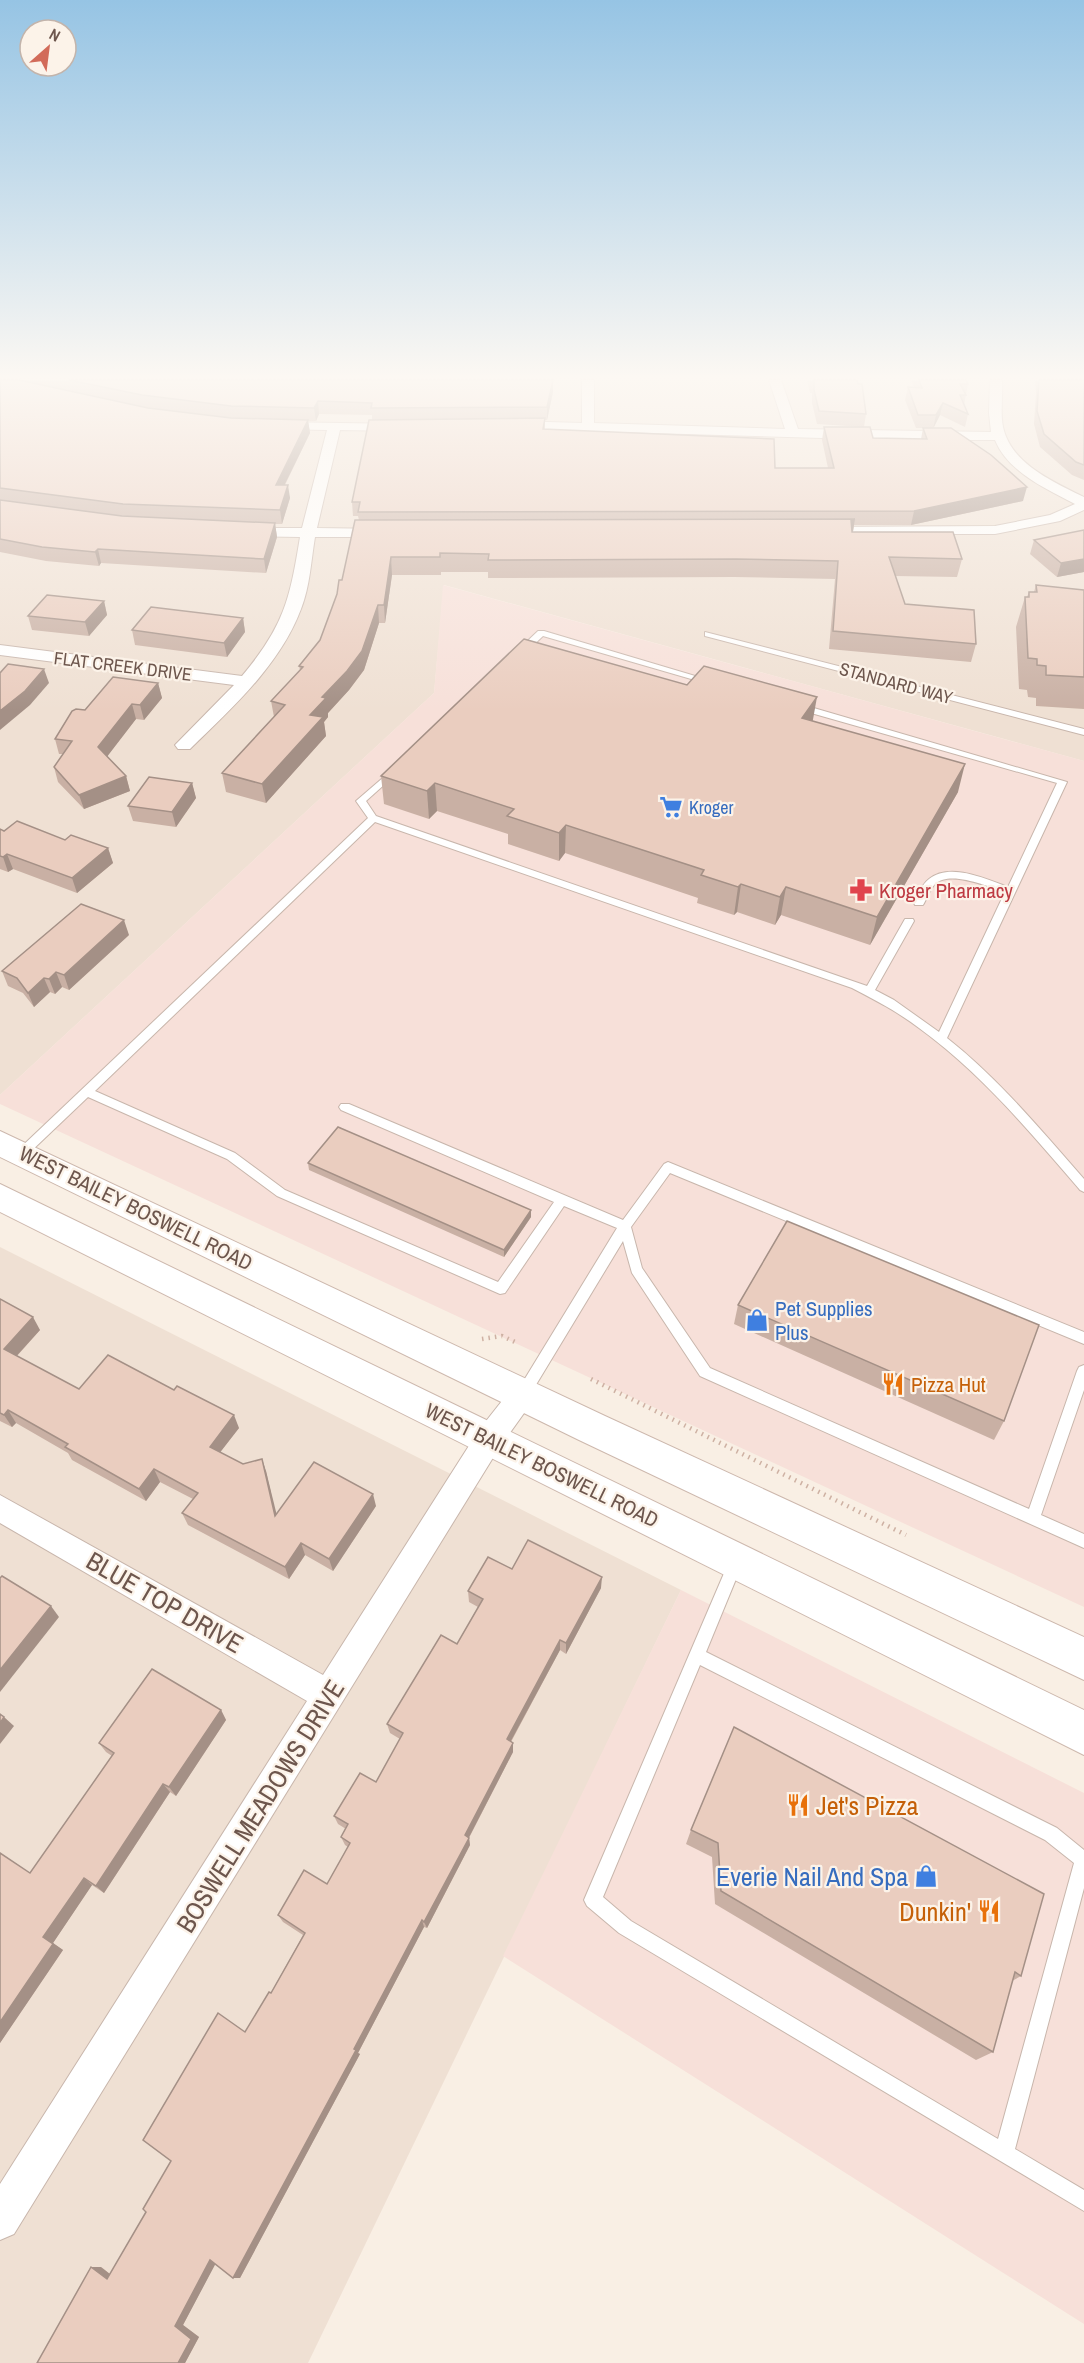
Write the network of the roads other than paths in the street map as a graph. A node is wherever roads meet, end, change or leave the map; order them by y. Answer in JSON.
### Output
{"nodes":[{"id":1,"x":319,"y":490,"type":"edge"},
{"id":2,"x":1059,"y":490,"type":"edge"},
{"id":3,"x":1084,"y":504,"type":"edge"},
{"id":4,"x":227,"y":531,"type":"edge"},
{"id":5,"x":800,"y":531,"type":"edge"},
{"id":6,"x":309,"y":533,"type":"junction"},
{"id":7,"x":398,"y":533,"type":"edge"},
{"id":8,"x":708,"y":634,"type":"dead end"},
{"id":9,"x":0,"y":650,"type":"edge"},
{"id":10,"x":515,"y":657,"type":"edge"},
{"id":11,"x":245,"y":681,"type":"junction"},
{"id":12,"x":718,"y":684,"type":"edge"},
{"id":13,"x":786,"y":704,"type":"edge"},
{"id":14,"x":1084,"y":732,"type":"edge"},
{"id":15,"x":184,"y":745,"type":"dead end"},
{"id":16,"x":395,"y":769,"type":"edge"},
{"id":17,"x":373,"y":818,"type":"junction"},
{"id":18,"x":1011,"y":891,"type":"junction"},
{"id":19,"x":919,"y":903,"type":"dead end"},
{"id":20,"x":909,"y":921,"type":"dead end"},
{"id":21,"x":869,"y":991,"type":"junction"},
{"id":22,"x":942,"y":1038,"type":"junction"},
{"id":23,"x":87,"y":1092,"type":"junction"},
{"id":24,"x":345,"y":1107,"type":"dead end"},
{"id":25,"x":11,"y":1148,"type":"edge"},
{"id":26,"x":1084,"y":1186,"type":"edge"},
{"id":27,"x":0,"y":1197,"type":"edge"},
{"id":28,"x":562,"y":1200,"type":"junction"},
{"id":29,"x":625,"y":1226,"type":"junction"},
{"id":30,"x":1084,"y":1338,"type":"edge"},
{"id":31,"x":1084,"y":1371,"type":"edge"},
{"id":32,"x":523,"y":1395,"type":"junction"},
{"id":33,"x":489,"y":1439,"type":"junction"},
{"id":34,"x":0,"y":1508,"type":"edge"},
{"id":35,"x":1033,"y":1518,"type":"junction"},
{"id":36,"x":1084,"y":1541,"type":"edge"},
{"id":37,"x":736,"y":1561,"type":"junction"},
{"id":38,"x":696,"y":1654,"type":"junction"},
{"id":39,"x":1084,"y":1659,"type":"edge"},
{"id":40,"x":329,"y":1696,"type":"junction"},
{"id":41,"x":1084,"y":1733,"type":"edge"},
{"id":42,"x":1004,"y":2153,"type":"junction"},
{"id":43,"x":1084,"y":2200,"type":"edge"},
{"id":44,"x":0,"y":2220,"type":"edge"}],
"edges":[{"from":1,"to":6,"type":"street"},
{"from":2,"to":3,"type":"street"},
{"from":3,"to":5,"type":"street"},
{"from":4,"to":6,"type":"street"},
{"from":6,"to":7,"type":"street"},
{"from":6,"to":11,"type":"street"},
{"from":8,"to":14,"type":"lane","name":"STANDARD WAY"},
{"from":9,"to":11,"type":"street","name":"FLAT CREEK DRIVE"},
{"from":10,"to":12,"type":"lane"},
{"from":11,"to":15,"type":"street"},
{"from":13,"to":18,"type":"lane"},
{"from":16,"to":17,"type":"lane"},
{"from":17,"to":21,"type":"lane"},
{"from":17,"to":23,"type":"lane"},
{"from":18,"to":19,"type":"lane"},
{"from":18,"to":22,"type":"lane"},
{"from":20,"to":21,"type":"lane"},
{"from":21,"to":22,"type":"lane"},
{"from":22,"to":26,"type":"lane"},
{"from":23,"to":25,"type":"lane"},
{"from":23,"to":28,"type":"lane"},
{"from":24,"to":28,"type":"lane"},
{"from":25,"to":32,"type":"main road","name":"WEST BAILEY BOSWELL ROAD"},
{"from":27,"to":33,"type":"main road","name":"WEST BAILEY BOSWELL ROAD"},
{"from":28,"to":29,"type":"lane"},
{"from":29,"to":30,"type":"lane"},
{"from":29,"to":32,"type":"lane"},
{"from":29,"to":35,"type":"lane"},
{"from":31,"to":35,"type":"lane"},
{"from":32,"to":33,"type":"street","name":"BOSWELL MEADOWS DRIVE"},
{"from":32,"to":39,"type":"main road","name":"WEST BAILEY BOSWELL ROAD"},
{"from":33,"to":37,"type":"main road","name":"WEST BAILEY BOSWELL ROAD"},
{"from":33,"to":40,"type":"street","name":"BOSWELL MEADOWS DRIVE"},
{"from":34,"to":40,"type":"street","name":"BLUE TOP DRIVE"},
{"from":35,"to":36,"type":"lane"},
{"from":37,"to":38,"type":"lane"},
{"from":37,"to":41,"type":"main road","name":"WEST BAILEY BOSWELL ROAD"},
{"from":38,"to":42,"type":"lane"},
{"from":38,"to":42,"type":"lane"},
{"from":40,"to":44,"type":"street","name":"BOSWELL MEADOWS DRIVE"},
{"from":42,"to":43,"type":"lane"}]}
